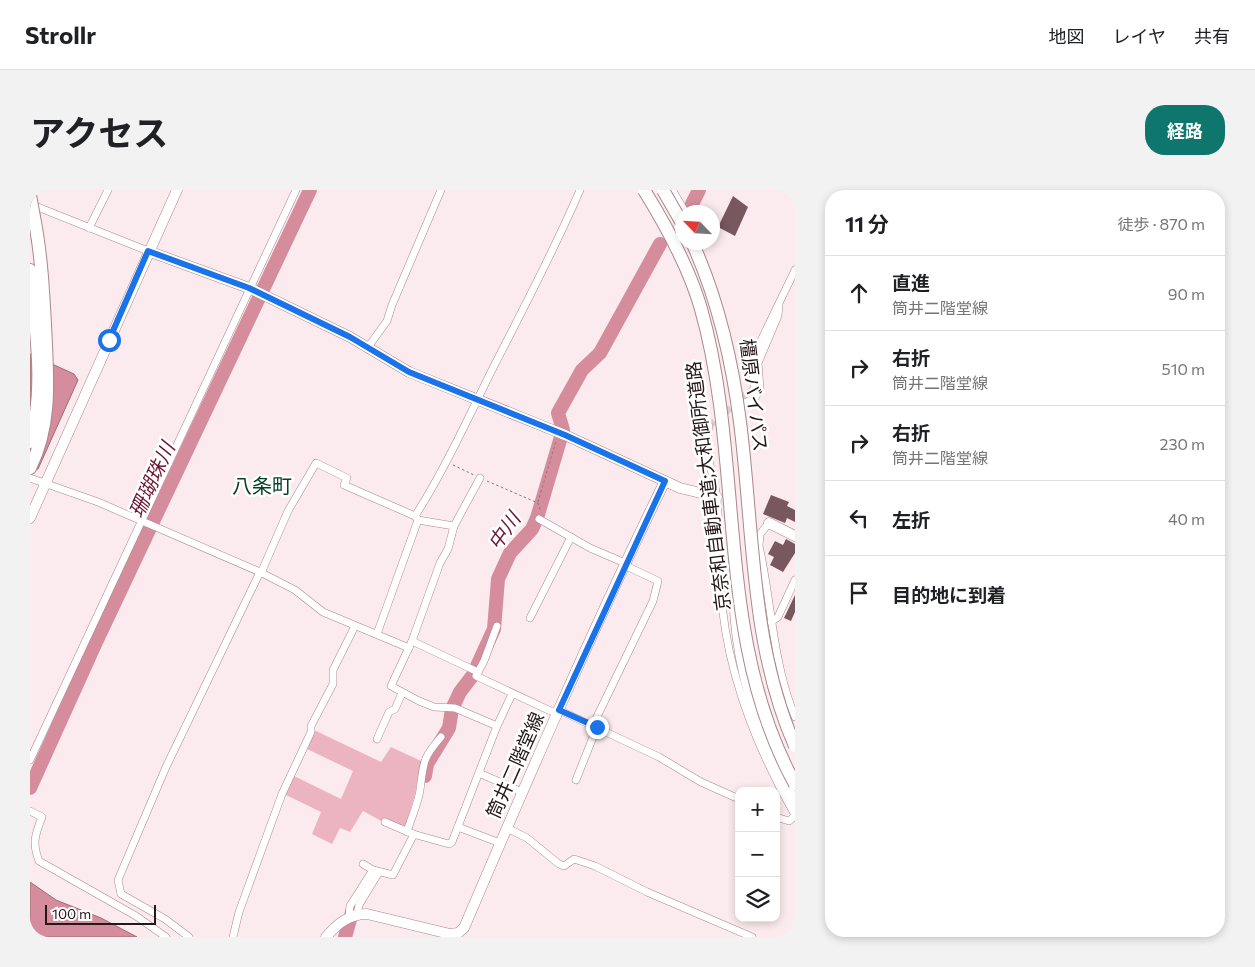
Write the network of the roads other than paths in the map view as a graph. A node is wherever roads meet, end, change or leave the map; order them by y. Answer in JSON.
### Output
{"nodes":[{"id":1,"x":108,"y":190,"type":"edge"},
{"id":2,"x":176,"y":190,"type":"edge"},
{"id":3,"x":296,"y":190,"type":"edge"},
{"id":4,"x":441,"y":190,"type":"edge"},
{"id":5,"x":580,"y":190,"type":"edge"},
{"id":6,"x":644,"y":190,"type":"edge"},
{"id":7,"x":648,"y":190,"type":"edge"},
{"id":8,"x":663,"y":190,"type":"edge"},
{"id":9,"x":670,"y":190,"type":"edge"},
{"id":10,"x":30,"y":195,"type":"edge"},
{"id":11,"x":30,"y":204,"type":"edge"},
{"id":12,"x":679,"y":205,"type":"edge"},
{"id":13,"x":675,"y":210,"type":"edge"},
{"id":14,"x":89,"y":228,"type":"junction"},
{"id":15,"x":695,"y":250,"type":"edge"},
{"id":16,"x":701,"y":250,"type":"edge"},
{"id":17,"x":148,"y":251,"type":"junction"},
{"id":18,"x":30,"y":270,"type":"edge"},
{"id":19,"x":795,"y":270,"type":"edge"},
{"id":20,"x":250,"y":289,"type":"junction"},
{"id":21,"x":779,"y":300,"type":"junction"},
{"id":22,"x":40,"y":327,"type":"junction"},
{"id":23,"x":368,"y":347,"type":"junction"},
{"id":24,"x":754,"y":388,"type":"dead end"},
{"id":25,"x":477,"y":400,"type":"junction"},
{"id":26,"x":741,"y":405,"type":"junction"},
{"id":27,"x":709,"y":426,"type":"dead end"},
{"id":28,"x":30,"y":442,"type":"edge"},
{"id":29,"x":30,"y":468,"type":"edge"},
{"id":30,"x":30,"y":478,"type":"edge"},
{"id":31,"x":480,"y":478,"type":"road end"},
{"id":32,"x":665,"y":481,"type":"junction"},
{"id":33,"x":45,"y":484,"type":"junction"},
{"id":34,"x":717,"y":497,"type":"junction"},
{"id":35,"x":30,"y":518,"type":"edge"},
{"id":36,"x":416,"y":518,"type":"junction"},
{"id":37,"x":539,"y":519,"type":"dead end"},
{"id":38,"x":142,"y":520,"type":"junction"},
{"id":39,"x":769,"y":523,"type":"joint"},
{"id":40,"x":454,"y":526,"type":"junction"},
{"id":41,"x":795,"y":536,"type":"edge"},
{"id":42,"x":571,"y":537,"type":"junction"},
{"id":43,"x":624,"y":564,"type":"junction"},
{"id":44,"x":260,"y":572,"type":"junction"},
{"id":45,"x":795,"y":580,"type":"edge"},
{"id":46,"x":530,"y":618,"type":"dead end"},
{"id":47,"x":770,"y":622,"type":"junction"},
{"id":48,"x":355,"y":626,"type":"junction"},
{"id":49,"x":497,"y":626,"type":"dead end"},
{"id":50,"x":377,"y":634,"type":"junction"},
{"id":51,"x":410,"y":644,"type":"junction"},
{"id":52,"x":475,"y":671,"type":"junction"},
{"id":53,"x":402,"y":693,"type":"junction"},
{"id":54,"x":512,"y":694,"type":"junction"},
{"id":55,"x":558,"y":712,"type":"junction"},
{"id":56,"x":795,"y":717,"type":"edge"},
{"id":57,"x":497,"y":726,"type":"junction"},
{"id":58,"x":595,"y":726,"type":"junction"},
{"id":59,"x":795,"y":730,"type":"edge"},
{"id":60,"x":441,"y":737,"type":"dead end"},
{"id":61,"x":377,"y":739,"type":"dead end"},
{"id":62,"x":795,"y":746,"type":"edge"},
{"id":63,"x":30,"y":760,"type":"edge"},
{"id":64,"x":479,"y":773,"type":"junction"},
{"id":65,"x":576,"y":780,"type":"dead end"},
{"id":66,"x":795,"y":784,"type":"edge"},
{"id":67,"x":522,"y":792,"type":"junction"},
{"id":68,"x":735,"y":797,"type":"edge"},
{"id":69,"x":795,"y":803,"type":"edge"},
{"id":70,"x":30,"y":811,"type":"edge"},
{"id":71,"x":795,"y":816,"type":"edge"},
{"id":72,"x":780,"y":818,"type":"edge"},
{"id":73,"x":385,"y":822,"type":"dead end"},
{"id":74,"x":458,"y":827,"type":"junction"},
{"id":75,"x":507,"y":828,"type":"junction"},
{"id":76,"x":411,"y":833,"type":"junction"},
{"id":77,"x":500,"y":843,"type":"junction"},
{"id":78,"x":363,"y":864,"type":"dead end"},
{"id":79,"x":376,"y":871,"type":"junction"},
{"id":80,"x":353,"y":915,"type":"junction"},
{"id":81,"x":166,"y":937,"type":"edge"},
{"id":82,"x":189,"y":937,"type":"edge"},
{"id":83,"x":233,"y":937,"type":"edge"},
{"id":84,"x":326,"y":937,"type":"edge"},
{"id":85,"x":752,"y":937,"type":"edge"}],
"edges":[{"from":1,"to":14,"type":"street"},
{"from":2,"to":17,"type":"main road"},
{"from":3,"to":20,"type":"street"},
{"from":4,"to":23,"type":"street"},
{"from":5,"to":25,"type":"street"},
{"from":6,"to":66,"type":"highway","name":"京奈和自動車道;大和御所道路","bridge":true},
{"from":7,"to":69,"type":"highway","name":"橿原バイパス"},
{"from":8,"to":13,"type":"highway","bridge":true},
{"from":9,"to":12,"type":"highway"},
{"from":10,"to":22,"type":"highway","bridge":true},
{"from":11,"to":14,"type":"street"},
{"from":14,"to":17,"type":"street"},
{"from":15,"to":62,"type":"highway","name":"京奈和自動車道;大和御所道路","bridge":true},
{"from":16,"to":26,"type":"highway","name":"橿原バイパス"},
{"from":17,"to":20,"type":"main road"},
{"from":17,"to":33,"type":"main road"},
{"from":18,"to":22,"type":"highway"},
{"from":19,"to":21,"type":"street"},
{"from":20,"to":23,"type":"main road"},
{"from":20,"to":38,"type":"street"},
{"from":21,"to":24,"type":"street"},
{"from":21,"to":26,"type":"street"},
{"from":22,"to":28,"type":"highway"},
{"from":22,"to":29,"type":"highway"},
{"from":23,"to":25,"type":"main road"},
{"from":25,"to":32,"type":"main road"},
{"from":25,"to":36,"type":"street"},
{"from":26,"to":59,"type":"highway","name":"橿原バイパス"},
{"from":27,"to":34,"type":"street"},
{"from":30,"to":33,"type":"street"},
{"from":31,"to":40,"type":"street"},
{"from":32,"to":34,"type":"main road"},
{"from":32,"to":43,"type":"main road","name":"筒井二階堂線"},
{"from":33,"to":35,"type":"main road"},
{"from":33,"to":38,"type":"street"},
{"from":34,"to":71,"type":"street"},
{"from":36,"to":40,"type":"street"},
{"from":36,"to":44,"type":"street"},
{"from":36,"to":50,"type":"street"},
{"from":37,"to":42,"type":"street"},
{"from":38,"to":44,"type":"street"},
{"from":38,"to":63,"type":"street"},
{"from":39,"to":41,"type":"main road"},
{"from":39,"to":47,"type":"street"},
{"from":40,"to":51,"type":"street"},
{"from":42,"to":43,"type":"street"},
{"from":42,"to":46,"type":"street"},
{"from":43,"to":55,"type":"main road","name":"筒井二階堂線"},
{"from":43,"to":58,"type":"street"},
{"from":44,"to":48,"type":"street"},
{"from":44,"to":82,"type":"street"},
{"from":45,"to":47,"type":"street"},
{"from":47,"to":56,"type":"street"},
{"from":48,"to":50,"type":"street"},
{"from":48,"to":83,"type":"street"},
{"from":49,"to":52,"type":"street"},
{"from":50,"to":51,"type":"street"},
{"from":51,"to":52,"type":"street"},
{"from":51,"to":53,"type":"street"},
{"from":52,"to":54,"type":"street"},
{"from":53,"to":57,"type":"street"},
{"from":53,"to":61,"type":"street"},
{"from":54,"to":55,"type":"street"},
{"from":54,"to":57,"type":"street"},
{"from":55,"to":58,"type":"street"},
{"from":55,"to":67,"type":"main road","name":"筒井二階堂線"},
{"from":57,"to":64,"type":"street"},
{"from":58,"to":65,"type":"street"},
{"from":58,"to":68,"type":"street"},
{"from":60,"to":76,"type":"street"},
{"from":64,"to":67,"type":"street"},
{"from":64,"to":74,"type":"street"},
{"from":67,"to":75,"type":"main road","name":"筒井二階堂線"},
{"from":70,"to":81,"type":"street"},
{"from":71,"to":72,"type":"street"},
{"from":73,"to":76,"type":"street"},
{"from":74,"to":76,"type":"street"},
{"from":74,"to":77,"type":"street"},
{"from":75,"to":77,"type":"main road","name":"筒井二階堂線"},
{"from":75,"to":85,"type":"street"},
{"from":76,"to":79,"type":"street"},
{"from":77,"to":80,"type":"main road","name":"筒井二階堂線"},
{"from":78,"to":79,"type":"street"},
{"from":79,"to":80,"type":"street"},
{"from":80,"to":84,"type":"main road"}]}
